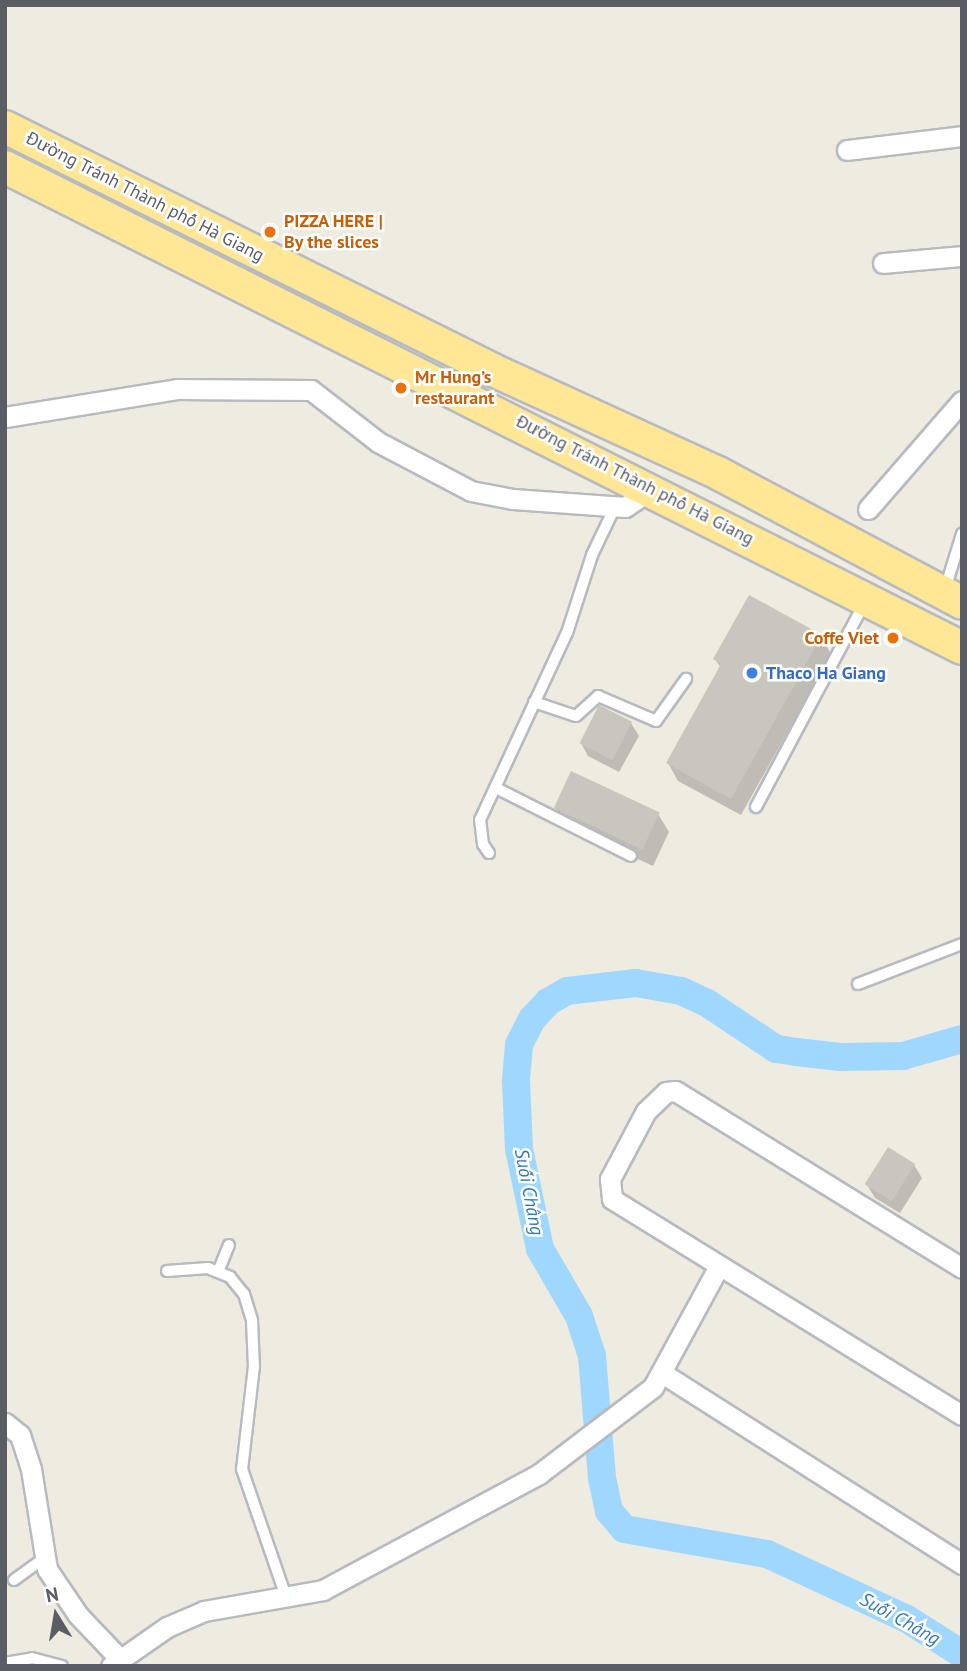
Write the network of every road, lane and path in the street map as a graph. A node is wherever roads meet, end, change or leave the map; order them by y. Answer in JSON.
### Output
{"nodes":[{"id":1,"x":5,"y":127,"type":"edge"},
{"id":2,"x":962,"y":136,"type":"edge"},
{"id":3,"x":847,"y":150,"type":"dead end"},
{"id":4,"x":5,"y":167,"type":"edge"},
{"id":5,"x":101,"y":175,"type":"junction"},
{"id":6,"x":85,"y":206,"type":"junction"},
{"id":7,"x":962,"y":256,"type":"edge"},
{"id":8,"x":883,"y":263,"type":"dead end"},
{"id":9,"x":962,"y":401,"type":"edge"},
{"id":10,"x":5,"y":417,"type":"edge"},
{"id":11,"x":674,"y":453,"type":"junction"},
{"id":12,"x":652,"y":489,"type":"junction"},
{"id":13,"x":615,"y":506,"type":"junction"},
{"id":14,"x":868,"y":509,"type":"dead end"},
{"id":15,"x":962,"y":534,"type":"edge"},
{"id":16,"x":867,"y":597,"type":"junction"},
{"id":17,"x":953,"y":598,"type":"edge"},
{"id":18,"x":962,"y":648,"type":"edge"},
{"id":19,"x":686,"y":679,"type":"dead end"},
{"id":20,"x":534,"y":702,"type":"junction"},
{"id":21,"x":496,"y":788,"type":"junction"},
{"id":22,"x":755,"y":807,"type":"dead end"},
{"id":23,"x":489,"y":853,"type":"dead end"},
{"id":24,"x":631,"y":856,"type":"dead end"},
{"id":25,"x":962,"y":944,"type":"edge"},
{"id":26,"x":858,"y":984,"type":"dead end"},
{"id":27,"x":229,"y":1245,"type":"dead end"},
{"id":28,"x":719,"y":1266,"type":"junction"},
{"id":29,"x":962,"y":1268,"type":"edge"},
{"id":30,"x":167,"y":1271,"type":"dead end"},
{"id":31,"x":218,"y":1272,"type":"junction"},
{"id":32,"x":662,"y":1373,"type":"junction"},
{"id":33,"x":962,"y":1415,"type":"edge"},
{"id":34,"x":5,"y":1423,"type":"edge"},
{"id":35,"x":44,"y":1558,"type":"junction"},
{"id":36,"x":962,"y":1564,"type":"edge"},
{"id":37,"x":15,"y":1580,"type":"dead end"},
{"id":38,"x":286,"y":1597,"type":"junction"},
{"id":39,"x":115,"y":1662,"type":"edge"},
{"id":40,"x":5,"y":1663,"type":"edge"},
{"id":41,"x":62,"y":1666,"type":"edge"}],
"edges":[{"from":1,"to":5,"type":"highway","name":"Đường Tránh Thành phố Hà Giang"},
{"from":2,"to":3,"type":"street"},
{"from":4,"to":6,"type":"highway","name":"Đường Tránh Thành phố Hà Giang"},
{"from":5,"to":6,"type":"highway"},
{"from":5,"to":11,"type":"highway","name":"Đường Tránh Thành phố Hà Giang"},
{"from":6,"to":12,"type":"highway","name":"Đường Tránh Thành phố Hà Giang"},
{"from":7,"to":8,"type":"street"},
{"from":9,"to":14,"type":"street"},
{"from":10,"to":13,"type":"street"},
{"from":11,"to":12,"type":"highway"},
{"from":11,"to":17,"type":"highway","name":"Đường Tránh Thành phố Hà Giang"},
{"from":12,"to":13,"type":"street"},
{"from":12,"to":16,"type":"highway","name":"Đường Tránh Thành phố Hà Giang"},
{"from":13,"to":20,"type":"lane"},
{"from":15,"to":17,"type":"lane"},
{"from":16,"to":18,"type":"highway","name":"Đường Tránh Thành phố Hà Giang"},
{"from":16,"to":22,"type":"lane"},
{"from":19,"to":20,"type":"lane"},
{"from":20,"to":21,"type":"lane"},
{"from":21,"to":23,"type":"lane"},
{"from":21,"to":24,"type":"lane"},
{"from":25,"to":26,"type":"lane"},
{"from":27,"to":31,"type":"lane"},
{"from":28,"to":29,"type":"street"},
{"from":28,"to":32,"type":"street"},
{"from":28,"to":33,"type":"street"},
{"from":30,"to":31,"type":"lane"},
{"from":31,"to":38,"type":"lane"},
{"from":32,"to":36,"type":"street"},
{"from":32,"to":38,"type":"street"},
{"from":34,"to":35,"type":"street"},
{"from":35,"to":37,"type":"lane"},
{"from":35,"to":39,"type":"street"},
{"from":38,"to":39,"type":"street"},
{"from":40,"to":41,"type":"lane"}]}
